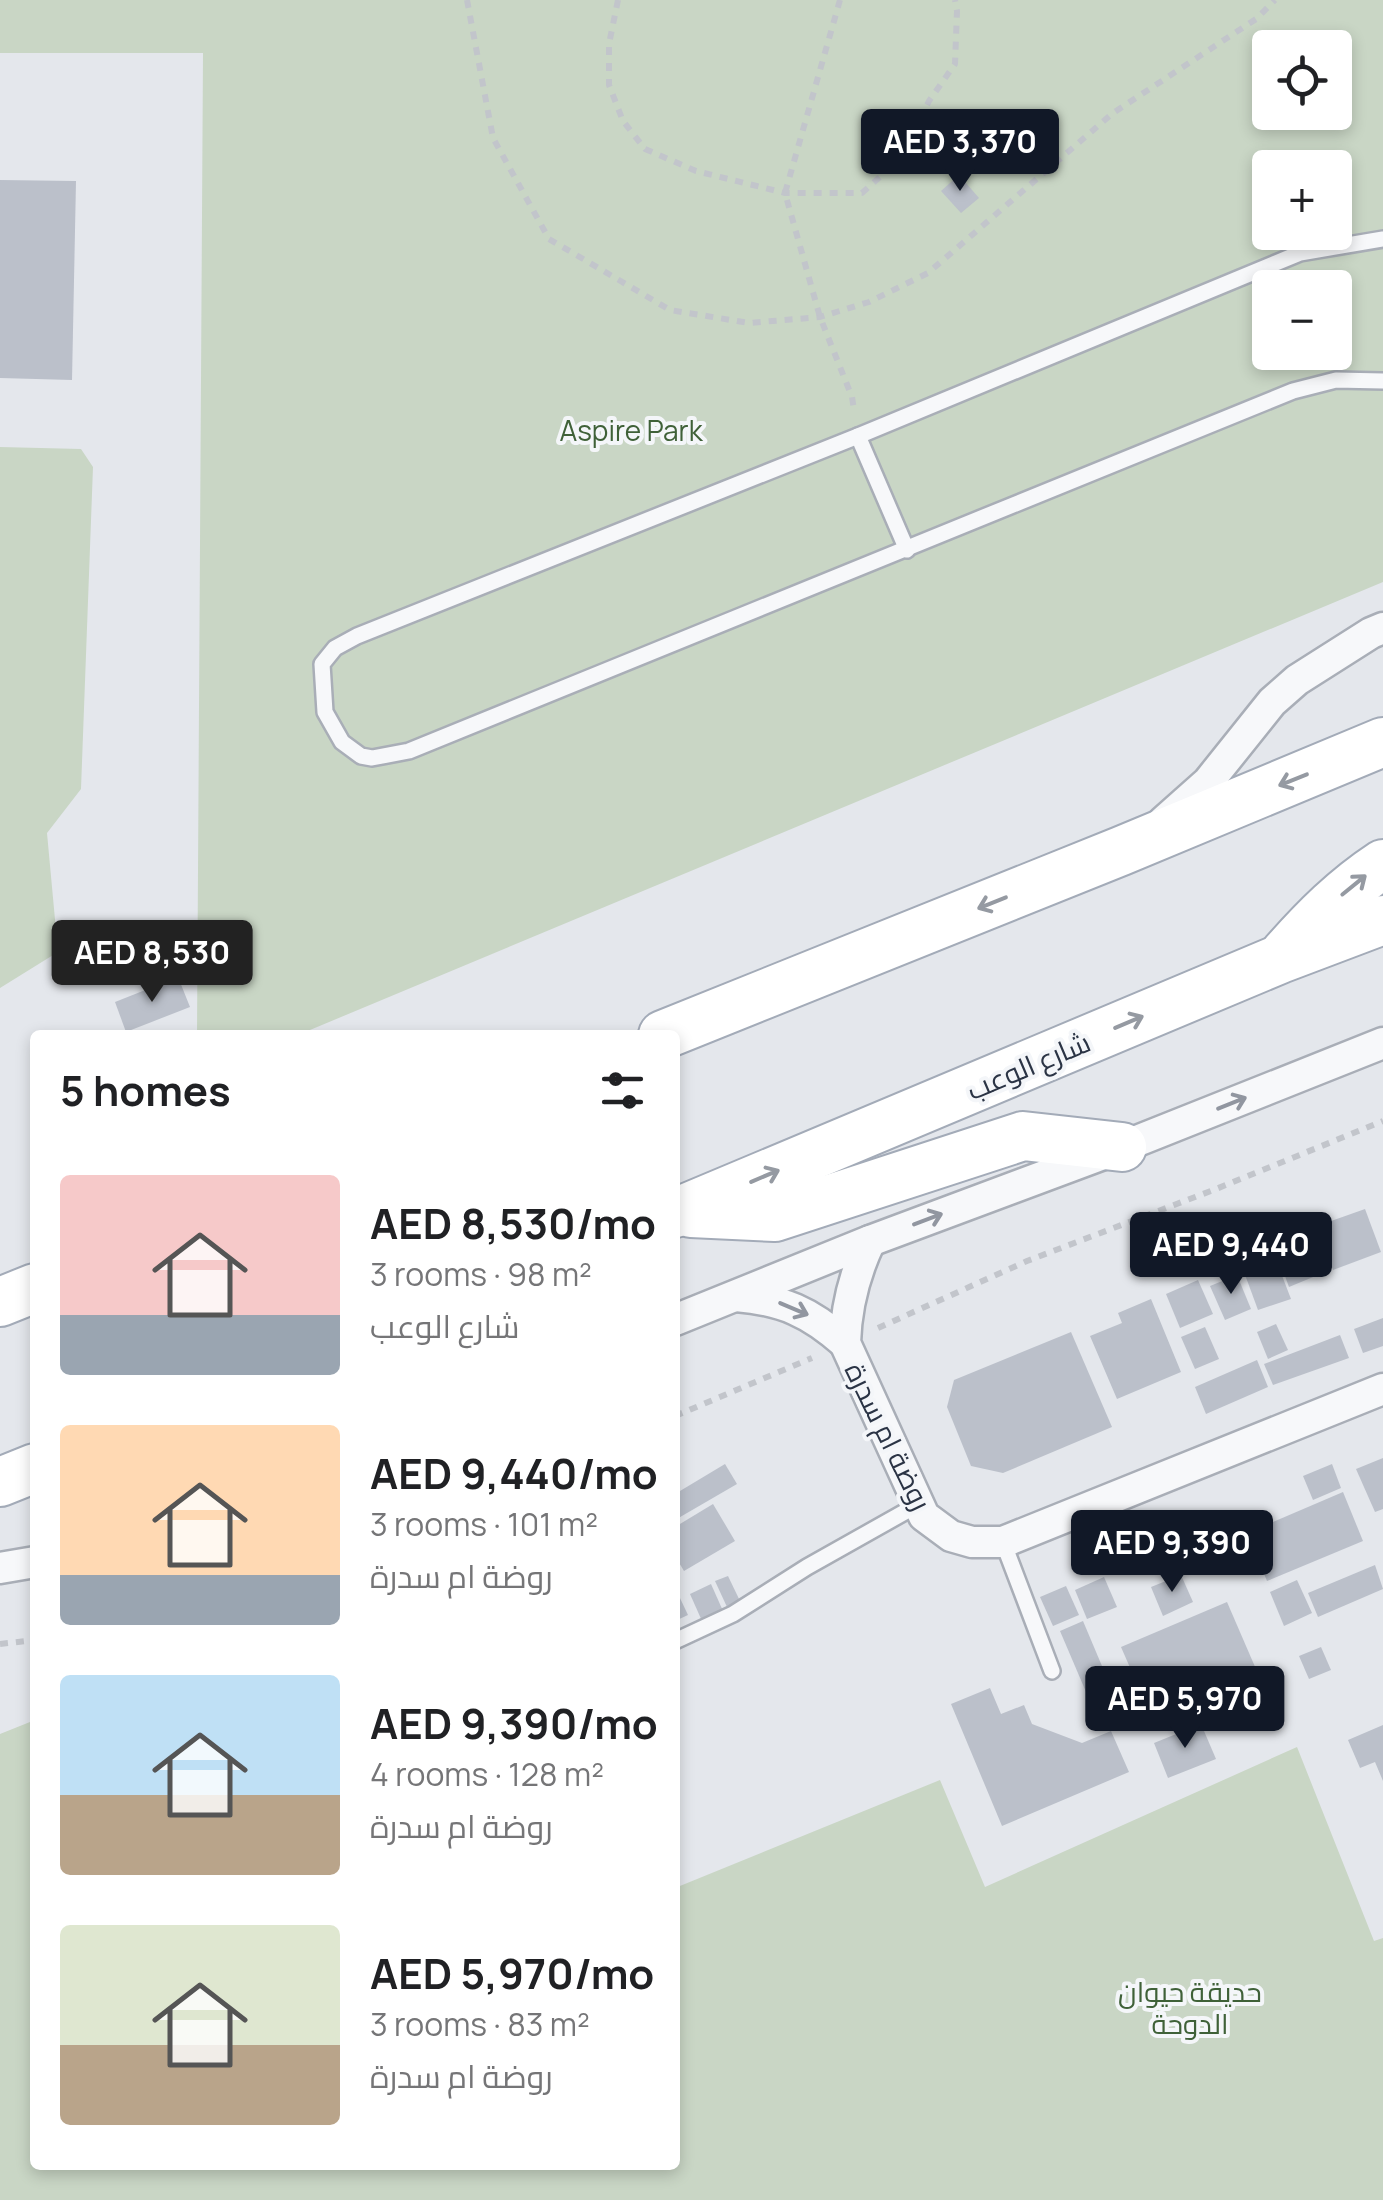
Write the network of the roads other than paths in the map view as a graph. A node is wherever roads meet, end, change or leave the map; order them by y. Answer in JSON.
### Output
{"nodes":[{"id":1,"x":1383,"y":239,"type":"edge"},
{"id":2,"x":1383,"y":381,"type":"edge"},
{"id":3,"x":858,"y":436,"type":"junction"},
{"id":4,"x":907,"y":550,"type":"junction"},
{"id":5,"x":1379,"y":624,"type":"edge"},
{"id":6,"x":1383,"y":742,"type":"edge"},
{"id":7,"x":1120,"y":851,"type":"junction"},
{"id":8,"x":1383,"y":864,"type":"edge"},
{"id":9,"x":1383,"y":920,"type":"edge"},
{"id":10,"x":1280,"y":959,"type":"junction"},
{"id":11,"x":675,"y":1030,"type":"edge"},
{"id":12,"x":1383,"y":1043,"type":"edge"},
{"id":13,"x":1122,"y":1147,"type":"junction"},
{"id":14,"x":680,"y":1211,"type":"edge"},
{"id":15,"x":680,"y":1213,"type":"edge"},
{"id":16,"x":870,"y":1241,"type":"junction"},
{"id":17,"x":30,"y":1290,"type":"edge"},
{"id":18,"x":734,"y":1296,"type":"junction"},
{"id":19,"x":0,"y":1302,"type":"edge"},
{"id":20,"x":680,"y":1318,"type":"edge"},
{"id":21,"x":846,"y":1343,"type":"junction"},
{"id":22,"x":1383,"y":1390,"type":"edge"},
{"id":23,"x":30,"y":1470,"type":"edge"},
{"id":24,"x":0,"y":1482,"type":"edge"},
{"id":25,"x":919,"y":1504,"type":"junction"},
{"id":26,"x":1003,"y":1542,"type":"junction"},
{"id":27,"x":30,"y":1563,"type":"edge"},
{"id":28,"x":0,"y":1568,"type":"edge"},
{"id":29,"x":680,"y":1639,"type":"edge"},
{"id":30,"x":1052,"y":1671,"type":"dead end"}],
"edges":[{"from":1,"to":3,"type":"lane"},
{"from":2,"to":4,"type":"lane"},
{"from":3,"to":4,"type":"lane"},
{"from":3,"to":4,"type":"lane"},
{"from":5,"to":7,"type":"street"},
{"from":6,"to":7,"type":"main road","one_way":true},
{"from":7,"to":11,"type":"main road","one_way":true},
{"from":10,"to":8,"type":"main road","one_way":true},
{"from":9,"to":10,"type":"main road","name":"شارع الوعب"},
{"from":14,"to":10,"type":"main road","name":"شارع الوعب","one_way":true},
{"from":13,"to":12,"type":"street","one_way":true},
{"from":13,"to":15,"type":"main road"},
{"from":16,"to":13,"type":"street","one_way":true},
{"from":16,"to":18,"type":"street"},
{"from":16,"to":21,"type":"street","name":"روضة ام سدرة"},
{"from":17,"to":19,"type":"main road"},
{"from":18,"to":20,"type":"street"},
{"from":18,"to":21,"type":"street","name":"روضة ام سدرة","one_way":true},
{"from":21,"to":25,"type":"street","name":"روضة ام سدرة"},
{"from":22,"to":26,"type":"street","name":"روضة ام سدرة"},
{"from":23,"to":24,"type":"main road"},
{"from":25,"to":26,"type":"street","name":"روضة ام سدرة"},
{"from":25,"to":29,"type":"lane"},
{"from":26,"to":30,"type":"lane"},
{"from":27,"to":28,"type":"street"}]}
